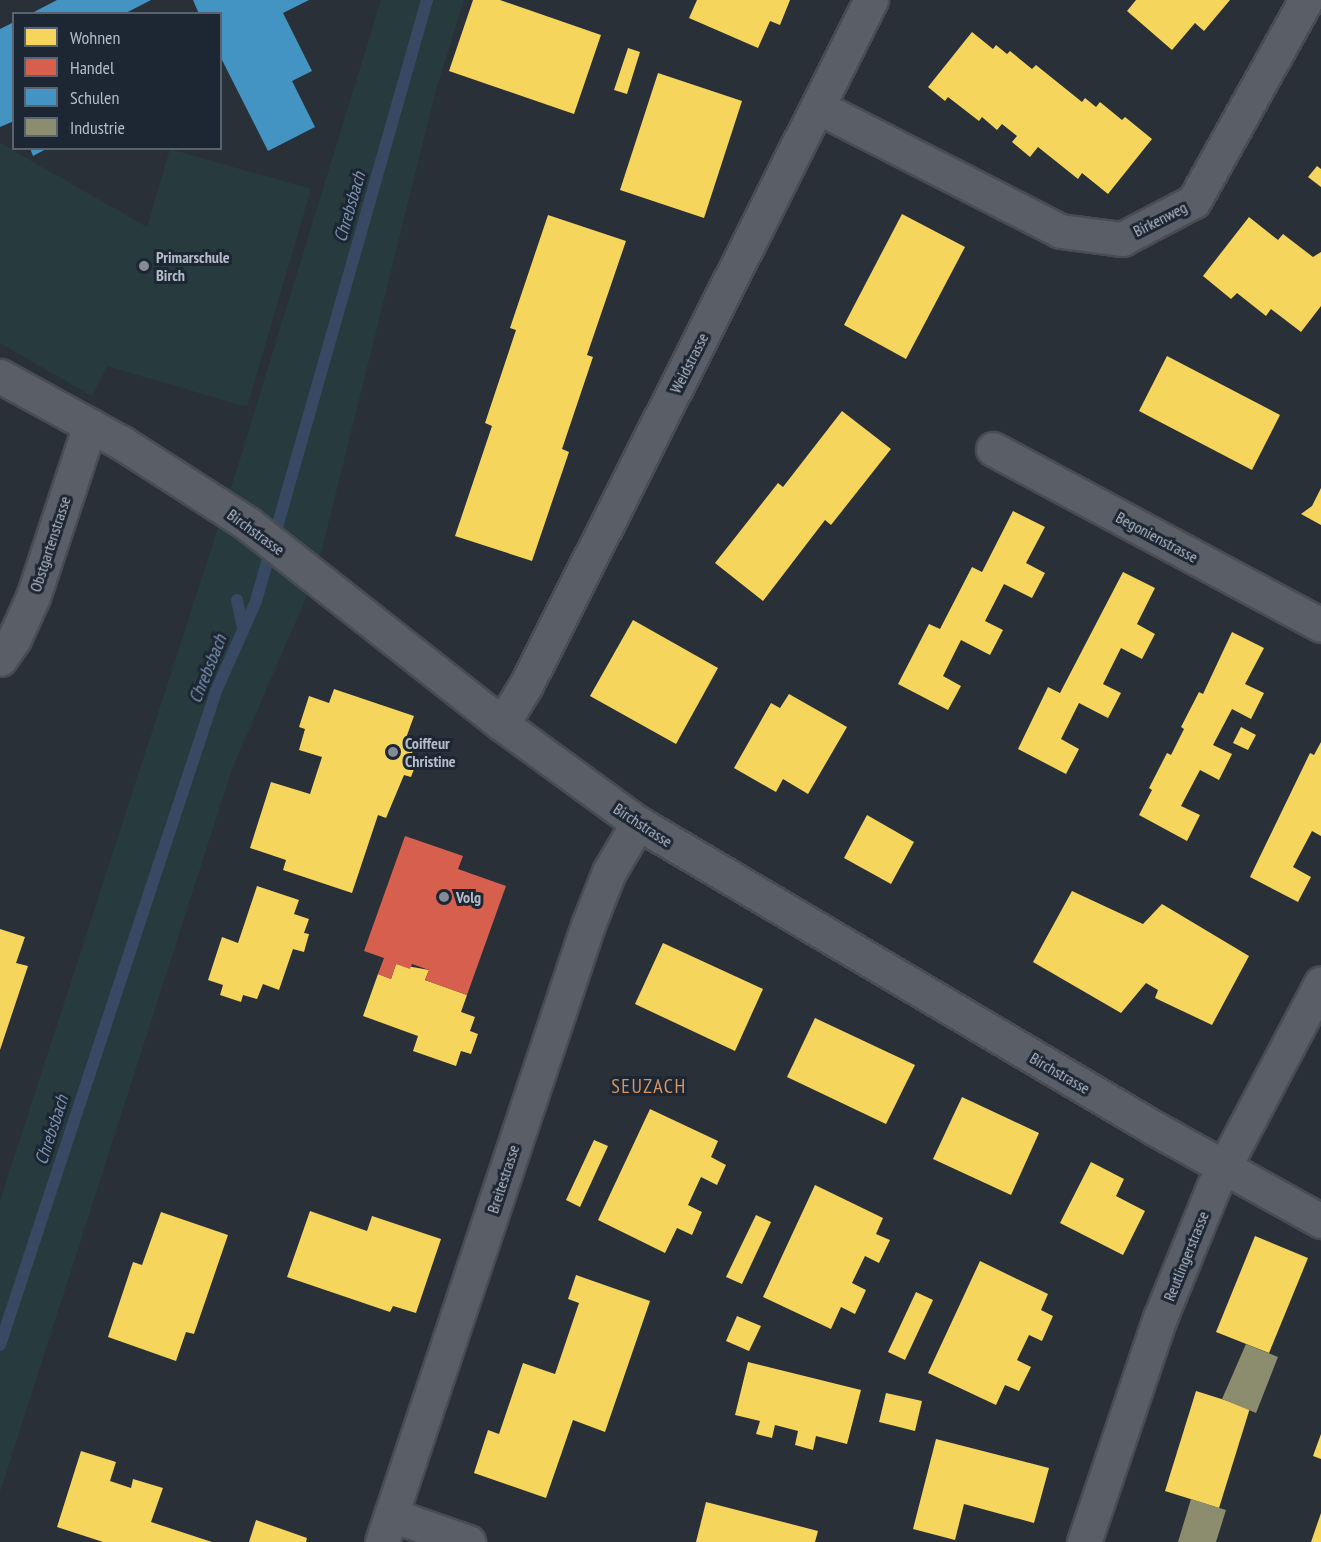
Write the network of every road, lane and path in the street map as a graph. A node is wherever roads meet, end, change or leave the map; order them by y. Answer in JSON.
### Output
{"nodes":[{"id":1,"x":871,"y":0,"type":"edge"},
{"id":2,"x":1306,"y":0,"type":"edge"},
{"id":3,"x":818,"y":107,"type":"junction"},
{"id":4,"x":0,"y":376,"type":"edge"},
{"id":5,"x":90,"y":425,"type":"junction"},
{"id":6,"x":993,"y":449,"type":"dead end"},
{"id":7,"x":1321,"y":625,"type":"edge"},
{"id":8,"x":0,"y":659,"type":"edge"},
{"id":9,"x":502,"y":724,"type":"junction"},
{"id":10,"x":638,"y":823,"type":"junction"},
{"id":11,"x":1321,"y":983,"type":"edge"},
{"id":12,"x":1225,"y":1168,"type":"junction"},
{"id":13,"x":1321,"y":1221,"type":"edge"},
{"id":14,"x":386,"y":1528,"type":"edge"},
{"id":15,"x":468,"y":1542,"type":"edge"},
{"id":16,"x":1084,"y":1542,"type":"edge"}],
"edges":[{"from":1,"to":3,"type":"street","name":"Weidstrasse"},
{"from":2,"to":3,"type":"street","name":"Birkenweg"},
{"from":3,"to":9,"type":"street","name":"Weidstrasse"},
{"from":4,"to":5,"type":"street","name":"Birchstrasse"},
{"from":5,"to":8,"type":"street","name":"Obstgartenstrasse"},
{"from":5,"to":9,"type":"street","name":"Birchstrasse"},
{"from":6,"to":7,"type":"street","name":"Begonienstrasse"},
{"from":9,"to":10,"type":"street","name":"Birchstrasse"},
{"from":10,"to":12,"type":"street","name":"Birchstrasse"},
{"from":10,"to":14,"type":"street","name":"Breitestrasse"},
{"from":11,"to":12,"type":"street","name":"Reutlingerstrasse"},
{"from":12,"to":13,"type":"street","name":"Birchstrasse"},
{"from":12,"to":16,"type":"street","name":"Reutlingerstrasse"},
{"from":14,"to":15,"type":"street"}]}
